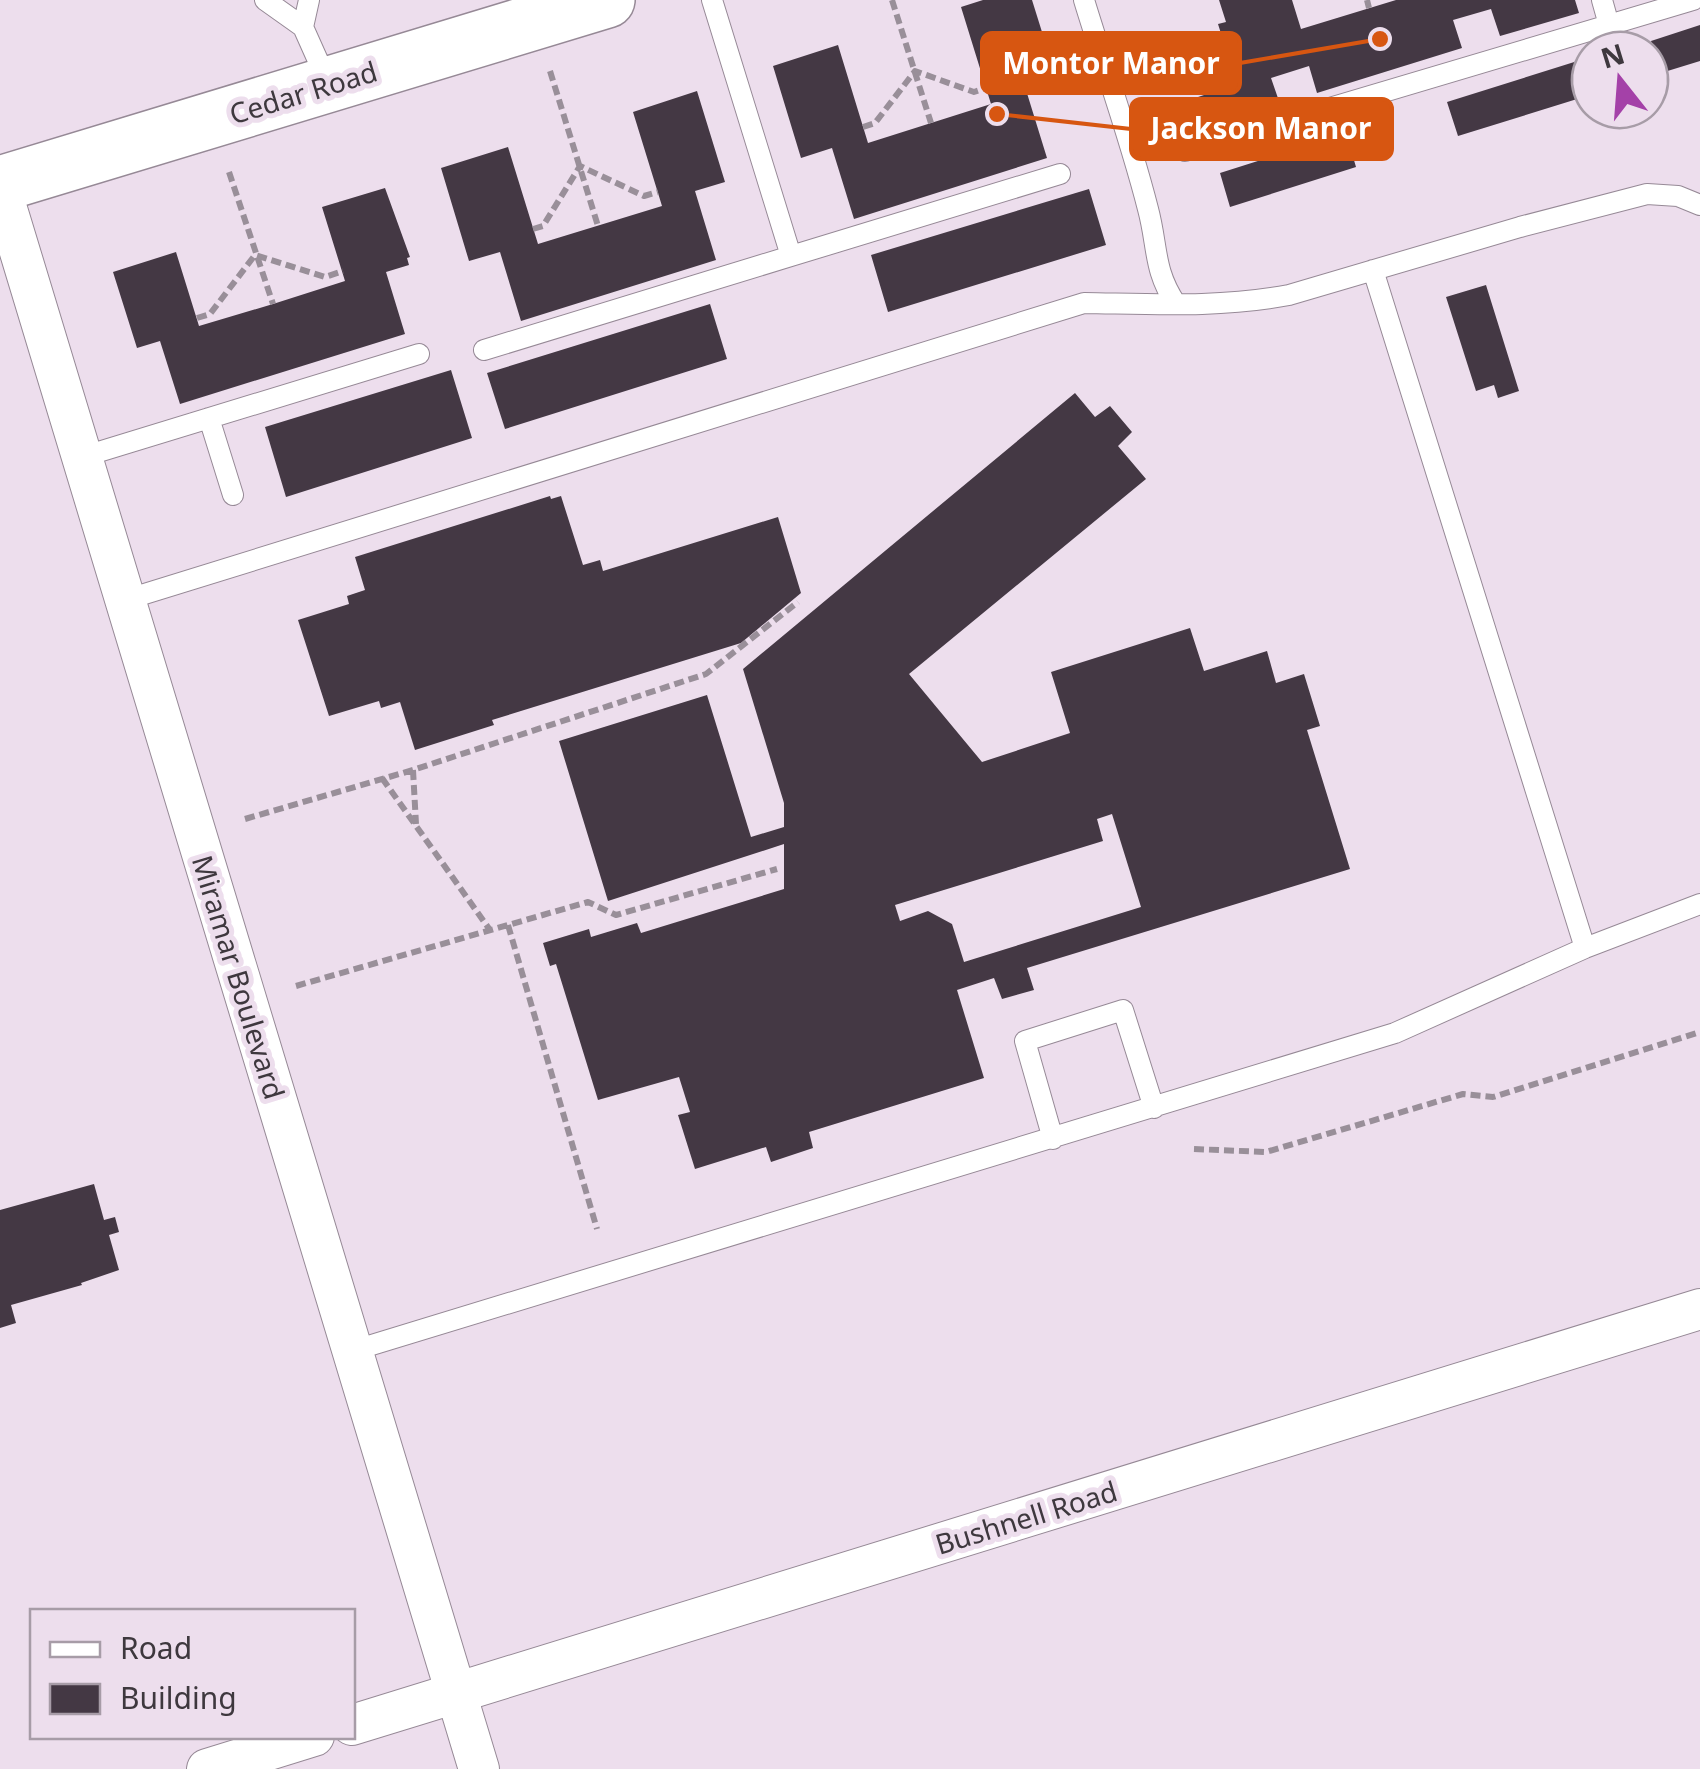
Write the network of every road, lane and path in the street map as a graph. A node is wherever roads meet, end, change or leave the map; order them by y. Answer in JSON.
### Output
{"nodes":[{"id":1,"x":265,"y":0,"type":"edge"},
{"id":2,"x":309,"y":0,"type":"edge"},
{"id":3,"x":606,"y":0,"type":"edge"},
{"id":4,"x":712,"y":0,"type":"edge"},
{"id":5,"x":892,"y":0,"type":"edge"},
{"id":6,"x":1084,"y":0,"type":"edge"},
{"id":7,"x":1602,"y":0,"type":"edge"},
{"id":8,"x":1693,"y":0,"type":"edge"},
{"id":9,"x":1609,"y":25,"type":"junction"},
{"id":10,"x":303,"y":27,"type":"junction"},
{"id":11,"x":540,"y":31,"type":"edge"},
{"id":12,"x":915,"y":71,"type":"junction"},
{"id":13,"x":328,"y":84,"type":"junction"},
{"id":14,"x":986,"y":88,"type":"dead end"},
{"id":15,"x":931,"y":123,"type":"dead end"},
{"id":16,"x":863,"y":127,"type":"dead end"},
{"id":17,"x":1186,"y":150,"type":"dead end"},
{"id":18,"x":580,"y":166,"type":"junction"},
{"id":19,"x":229,"y":172,"type":"dead end"},
{"id":20,"x":1060,"y":174,"type":"dead end"},
{"id":21,"x":0,"y":185,"type":"edge"},
{"id":22,"x":658,"y":192,"type":"dead end"},
{"id":23,"x":1700,"y":205,"type":"edge"},
{"id":24,"x":598,"y":226,"type":"dead end"},
{"id":25,"x":534,"y":229,"type":"dead end"},
{"id":26,"x":256,"y":255,"type":"junction"},
{"id":27,"x":791,"y":256,"type":"junction"},
{"id":28,"x":1373,"y":270,"type":"junction"},
{"id":29,"x":342,"y":272,"type":"dead end"},
{"id":30,"x":273,"y":304,"type":"dead end"},
{"id":31,"x":1176,"y":304,"type":"junction"},
{"id":32,"x":197,"y":318,"type":"dead end"},
{"id":33,"x":484,"y":350,"type":"dead end"},
{"id":34,"x":419,"y":354,"type":"dead end"},
{"id":35,"x":210,"y":418,"type":"junction"},
{"id":36,"x":82,"y":457,"type":"junction"},
{"id":37,"x":233,"y":495,"type":"dead end"},
{"id":38,"x":126,"y":600,"type":"junction"},
{"id":39,"x":798,"y":602,"type":"dead end"},
{"id":40,"x":413,"y":770,"type":"junction"},
{"id":41,"x":382,"y":778,"type":"junction"},
{"id":42,"x":246,"y":820,"type":"dead end"},
{"id":43,"x":416,"y":826,"type":"junction"},
{"id":44,"x":777,"y":868,"type":"dead end"},
{"id":45,"x":1700,"y":904,"type":"edge"},
{"id":46,"x":508,"y":925,"type":"junction"},
{"id":47,"x":490,"y":930,"type":"junction"},
{"id":48,"x":1586,"y":948,"type":"junction"},
{"id":49,"x":296,"y":986,"type":"dead end"},
{"id":50,"x":1700,"y":1032,"type":"edge"},
{"id":51,"x":1154,"y":1108,"type":"junction"},
{"id":52,"x":1053,"y":1139,"type":"junction"},
{"id":53,"x":1194,"y":1149,"type":"dead end"},
{"id":54,"x":598,"y":1229,"type":"dead end"},
{"id":55,"x":1700,"y":1309,"type":"edge"},
{"id":56,"x":352,"y":1351,"type":"junction"},
{"id":57,"x":455,"y":1693,"type":"junction"},
{"id":58,"x":355,"y":1723,"type":"edge"},
{"id":59,"x":304,"y":1739,"type":"edge"},
{"id":60,"x":207,"y":1769,"type":"edge"},
{"id":61,"x":479,"y":1769,"type":"edge"}],
"edges":[{"from":1,"to":10,"type":"lane"},
{"from":2,"to":10,"type":"lane"},
{"from":3,"to":11,"type":"main road","name":"Cedar Road"},
{"from":4,"to":27,"type":"lane"},
{"from":5,"to":12,"type":"path"},
{"from":6,"to":31,"type":"lane"},
{"from":7,"to":9,"type":"lane"},
{"from":8,"to":9,"type":"lane"},
{"from":9,"to":17,"type":"lane"},
{"from":10,"to":13,"type":"lane"},
{"from":11,"to":13,"type":"main road","name":"Cedar Road"},
{"from":11,"to":18,"type":"path"},
{"from":12,"to":14,"type":"path"},
{"from":12,"to":15,"type":"path"},
{"from":12,"to":16,"type":"path"},
{"from":13,"to":21,"type":"main road","name":"Cedar Road"},
{"from":18,"to":22,"type":"path"},
{"from":18,"to":24,"type":"path"},
{"from":18,"to":25,"type":"path"},
{"from":19,"to":26,"type":"path"},
{"from":20,"to":27,"type":"lane"},
{"from":21,"to":36,"type":"street","name":"Miramar Boulevard"},
{"from":23,"to":28,"type":"lane"},
{"from":26,"to":29,"type":"path"},
{"from":26,"to":30,"type":"path"},
{"from":26,"to":32,"type":"path"},
{"from":27,"to":33,"type":"lane"},
{"from":28,"to":31,"type":"lane"},
{"from":28,"to":48,"type":"lane"},
{"from":31,"to":38,"type":"lane"},
{"from":34,"to":35,"type":"lane"},
{"from":35,"to":36,"type":"lane"},
{"from":35,"to":37,"type":"lane"},
{"from":36,"to":38,"type":"street","name":"Miramar Boulevard"},
{"from":38,"to":56,"type":"street","name":"Miramar Boulevard"},
{"from":39,"to":40,"type":"path"},
{"from":40,"to":41,"type":"path"},
{"from":40,"to":43,"type":"path"},
{"from":41,"to":42,"type":"path"},
{"from":41,"to":43,"type":"path"},
{"from":43,"to":47,"type":"path"},
{"from":44,"to":46,"type":"path"},
{"from":45,"to":48,"type":"lane"},
{"from":46,"to":47,"type":"path"},
{"from":46,"to":54,"type":"path"},
{"from":47,"to":49,"type":"path"},
{"from":48,"to":51,"type":"lane"},
{"from":50,"to":53,"type":"path"},
{"from":51,"to":52,"type":"lane"},
{"from":51,"to":52,"type":"lane"},
{"from":52,"to":56,"type":"lane"},
{"from":55,"to":57,"type":"street","name":"Bushnell Road"},
{"from":56,"to":57,"type":"street","name":"Miramar Boulevard"},
{"from":57,"to":58,"type":"street","name":"Bushnell Road"},
{"from":57,"to":61,"type":"street","name":"Miramar Boulevard"},
{"from":59,"to":60,"type":"street"}]}
